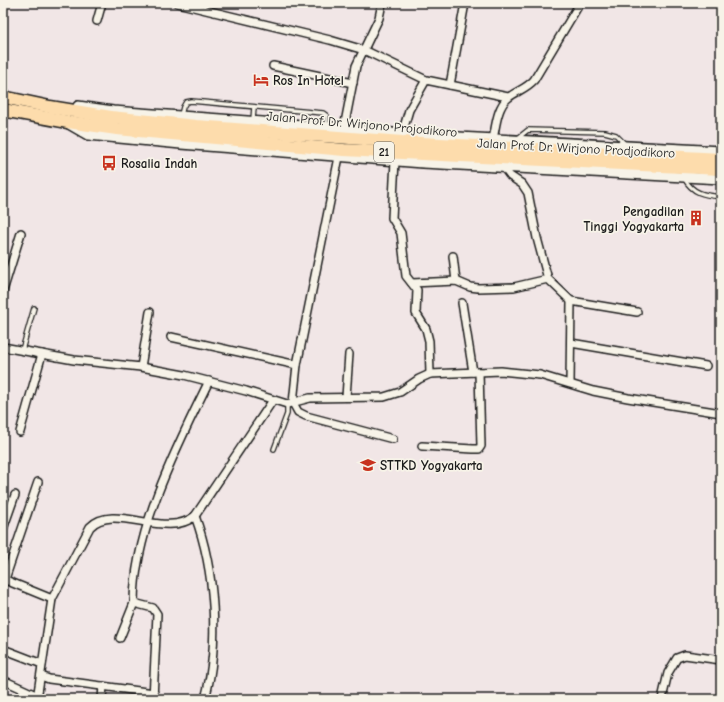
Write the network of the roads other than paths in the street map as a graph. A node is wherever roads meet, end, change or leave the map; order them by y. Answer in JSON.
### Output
{"nodes":[{"id":1,"x":102,"y":3,"type":"edge"},
{"id":2,"x":177,"y":3,"type":"edge"},
{"id":3,"x":382,"y":3,"type":"edge"},
{"id":4,"x":465,"y":3,"type":"edge"},
{"id":5,"x":580,"y":3,"type":"edge"},
{"id":6,"x":97,"y":21,"type":"dead end"},
{"id":7,"x":364,"y":50,"type":"junction"},
{"id":8,"x":273,"y":66,"type":"dead end"},
{"id":9,"x":426,"y":80,"type":"junction"},
{"id":10,"x":353,"y":83,"type":"junction"},
{"id":11,"x":450,"y":85,"type":"junction"},
{"id":12,"x":3,"y":97,"type":"edge"},
{"id":13,"x":508,"y":97,"type":"junction"},
{"id":14,"x":254,"y":107,"type":"junction"},
{"id":15,"x":3,"y":110,"type":"edge"},
{"id":16,"x":49,"y":113,"type":"junction"},
{"id":17,"x":181,"y":115,"type":"junction"},
{"id":18,"x":68,"y":116,"type":"junction"},
{"id":19,"x":253,"y":121,"type":"junction"},
{"id":20,"x":326,"y":127,"type":"junction"},
{"id":21,"x":344,"y":128,"type":"junction"},
{"id":22,"x":402,"y":134,"type":"junction"},
{"id":23,"x":493,"y":139,"type":"junction"},
{"id":24,"x":181,"y":140,"type":"junction"},
{"id":25,"x":339,"y":157,"type":"junction"},
{"id":26,"x":396,"y":161,"type":"junction"},
{"id":27,"x":716,"y":164,"type":"edge"},
{"id":28,"x":504,"y":168,"type":"junction"},
{"id":29,"x":684,"y":177,"type":"junction"},
{"id":30,"x":721,"y":197,"type":"edge"},
{"id":31,"x":21,"y":233,"type":"dead end"},
{"id":32,"x":453,"y":256,"type":"dead end"},
{"id":33,"x":548,"y":279,"type":"junction"},
{"id":34,"x":456,"y":281,"type":"junction"},
{"id":35,"x":412,"y":283,"type":"junction"},
{"id":36,"x":3,"y":291,"type":"edge"},
{"id":37,"x":571,"y":301,"type":"junction"},
{"id":38,"x":462,"y":303,"type":"dead end"},
{"id":39,"x":34,"y":308,"type":"dead end"},
{"id":40,"x":150,"y":312,"type":"dead end"},
{"id":41,"x":637,"y":312,"type":"dead end"},
{"id":42,"x":171,"y":337,"type":"dead end"},
{"id":43,"x":571,"y":343,"type":"junction"},
{"id":44,"x":3,"y":347,"type":"edge"},
{"id":45,"x":22,"y":350,"type":"junction"},
{"id":46,"x":42,"y":354,"type":"junction"},
{"id":47,"x":348,"y":354,"type":"dead end"},
{"id":48,"x":297,"y":365,"type":"junction"},
{"id":49,"x":706,"y":366,"type":"dead end"},
{"id":50,"x":141,"y":367,"type":"junction"},
{"id":51,"x":476,"y":372,"type":"junction"},
{"id":52,"x":430,"y":374,"type":"junction"},
{"id":53,"x":209,"y":381,"type":"junction"},
{"id":54,"x":570,"y":383,"type":"junction"},
{"id":55,"x":346,"y":397,"type":"junction"},
{"id":56,"x":273,"y":400,"type":"junction"},
{"id":57,"x":290,"y":404,"type":"junction"},
{"id":58,"x":721,"y":413,"type":"edge"},
{"id":59,"x":20,"y":432,"type":"dead end"},
{"id":60,"x":393,"y":440,"type":"dead end"},
{"id":61,"x":422,"y":446,"type":"dead end"},
{"id":62,"x":274,"y":449,"type":"dead end"},
{"id":63,"x":38,"y":482,"type":"dead end"},
{"id":64,"x":15,"y":495,"type":"dead end"},
{"id":65,"x":195,"y":516,"type":"junction"},
{"id":66,"x":147,"y":523,"type":"junction"},
{"id":67,"x":3,"y":529,"type":"edge"},
{"id":68,"x":4,"y":579,"type":"edge"},
{"id":69,"x":52,"y":599,"type":"junction"},
{"id":70,"x":134,"y":603,"type":"junction"},
{"id":71,"x":120,"y":638,"type":"dead end"},
{"id":72,"x":3,"y":649,"type":"edge"},
{"id":73,"x":721,"y":660,"type":"edge"},
{"id":74,"x":42,"y":664,"type":"junction"},
{"id":75,"x":41,"y":676,"type":"junction"},
{"id":76,"x":3,"y":680,"type":"edge"},
{"id":77,"x":103,"y":686,"type":"junction"},
{"id":78,"x":153,"y":696,"type":"edge"},
{"id":79,"x":37,"y":697,"type":"edge"},
{"id":80,"x":102,"y":699,"type":"edge"},
{"id":81,"x":205,"y":699,"type":"edge"},
{"id":82,"x":662,"y":699,"type":"edge"}],
"edges":[{"from":1,"to":6,"type":"street"},
{"from":2,"to":7,"type":"street"},
{"from":3,"to":7,"type":"street"},
{"from":4,"to":11,"type":"street"},
{"from":5,"to":13,"type":"street"},
{"from":7,"to":9,"type":"street"},
{"from":7,"to":10,"type":"street"},
{"from":8,"to":10,"type":"street"},
{"from":9,"to":11,"type":"street"},
{"from":9,"to":22,"type":"street"},
{"from":10,"to":21,"type":"street"},
{"from":11,"to":13,"type":"street"},
{"from":12,"to":16,"type":"highway","number":"21"},
{"from":13,"to":23,"type":"street"},
{"from":14,"to":17,"type":"lane"},
{"from":14,"to":19,"type":"lane"},
{"from":14,"to":20,"type":"lane"},
{"from":15,"to":16,"type":"highway","number":"21"},
{"from":16,"to":18,"type":"highway","name":"Jalan Prof. Dr. Wirjono Prodjodikoro","number":"21"},
{"from":17,"to":18,"type":"street"},
{"from":17,"to":19,"type":"street"},
{"from":18,"to":24,"type":"highway","name":"Jalan Prof. Dr. Wirjono Prodjodikoro","number":"21"},
{"from":18,"to":27,"type":"highway","name":"Jalan Prof. Dr. Wirjono Projodikoro","number":"21"},
{"from":19,"to":20,"type":"street"},
{"from":20,"to":21,"type":"street"},
{"from":21,"to":22,"type":"street"},
{"from":22,"to":23,"type":"street"},
{"from":23,"to":27,"type":"street"},
{"from":24,"to":25,"type":"street"},
{"from":24,"to":27,"type":"highway","name":"Jalan Prof. Dr. Wirjono Prodjodikoro","number":"21"},
{"from":25,"to":26,"type":"street"},
{"from":25,"to":48,"type":"street"},
{"from":26,"to":28,"type":"street"},
{"from":26,"to":35,"type":"street"},
{"from":27,"to":29,"type":"street"},
{"from":28,"to":29,"type":"street"},
{"from":28,"to":33,"type":"street"},
{"from":29,"to":30,"type":"lane"},
{"from":31,"to":36,"type":"street"},
{"from":32,"to":34,"type":"street"},
{"from":33,"to":34,"type":"street"},
{"from":33,"to":37,"type":"street"},
{"from":34,"to":35,"type":"street"},
{"from":35,"to":52,"type":"street"},
{"from":37,"to":41,"type":"street"},
{"from":37,"to":43,"type":"street"},
{"from":38,"to":51,"type":"street"},
{"from":39,"to":45,"type":"lane"},
{"from":40,"to":50,"type":"street"},
{"from":42,"to":48,"type":"street"},
{"from":43,"to":49,"type":"street"},
{"from":43,"to":54,"type":"street"},
{"from":44,"to":45,"type":"street"},
{"from":45,"to":46,"type":"street"},
{"from":46,"to":50,"type":"street"},
{"from":46,"to":59,"type":"street"},
{"from":47,"to":55,"type":"street"},
{"from":48,"to":57,"type":"street"},
{"from":50,"to":53,"type":"street"},
{"from":51,"to":52,"type":"street"},
{"from":51,"to":54,"type":"street"},
{"from":51,"to":61,"type":"street"},
{"from":52,"to":55,"type":"street"},
{"from":53,"to":56,"type":"street"},
{"from":53,"to":66,"type":"street"},
{"from":54,"to":58,"type":"street"},
{"from":55,"to":57,"type":"street"},
{"from":56,"to":57,"type":"street"},
{"from":56,"to":65,"type":"street"},
{"from":57,"to":60,"type":"street"},
{"from":57,"to":62,"type":"lane"},
{"from":63,"to":68,"type":"street"},
{"from":64,"to":67,"type":"street"},
{"from":65,"to":66,"type":"street"},
{"from":65,"to":81,"type":"street"},
{"from":66,"to":69,"type":"street"},
{"from":66,"to":70,"type":"street"},
{"from":68,"to":69,"type":"street"},
{"from":69,"to":74,"type":"street"},
{"from":70,"to":71,"type":"street"},
{"from":70,"to":78,"type":"street"},
{"from":72,"to":74,"type":"street"},
{"from":73,"to":82,"type":"street"},
{"from":74,"to":75,"type":"street"},
{"from":75,"to":77,"type":"street"},
{"from":75,"to":79,"type":"street"},
{"from":76,"to":79,"type":"street"},
{"from":77,"to":78,"type":"street"},
{"from":77,"to":80,"type":"street"}]}
